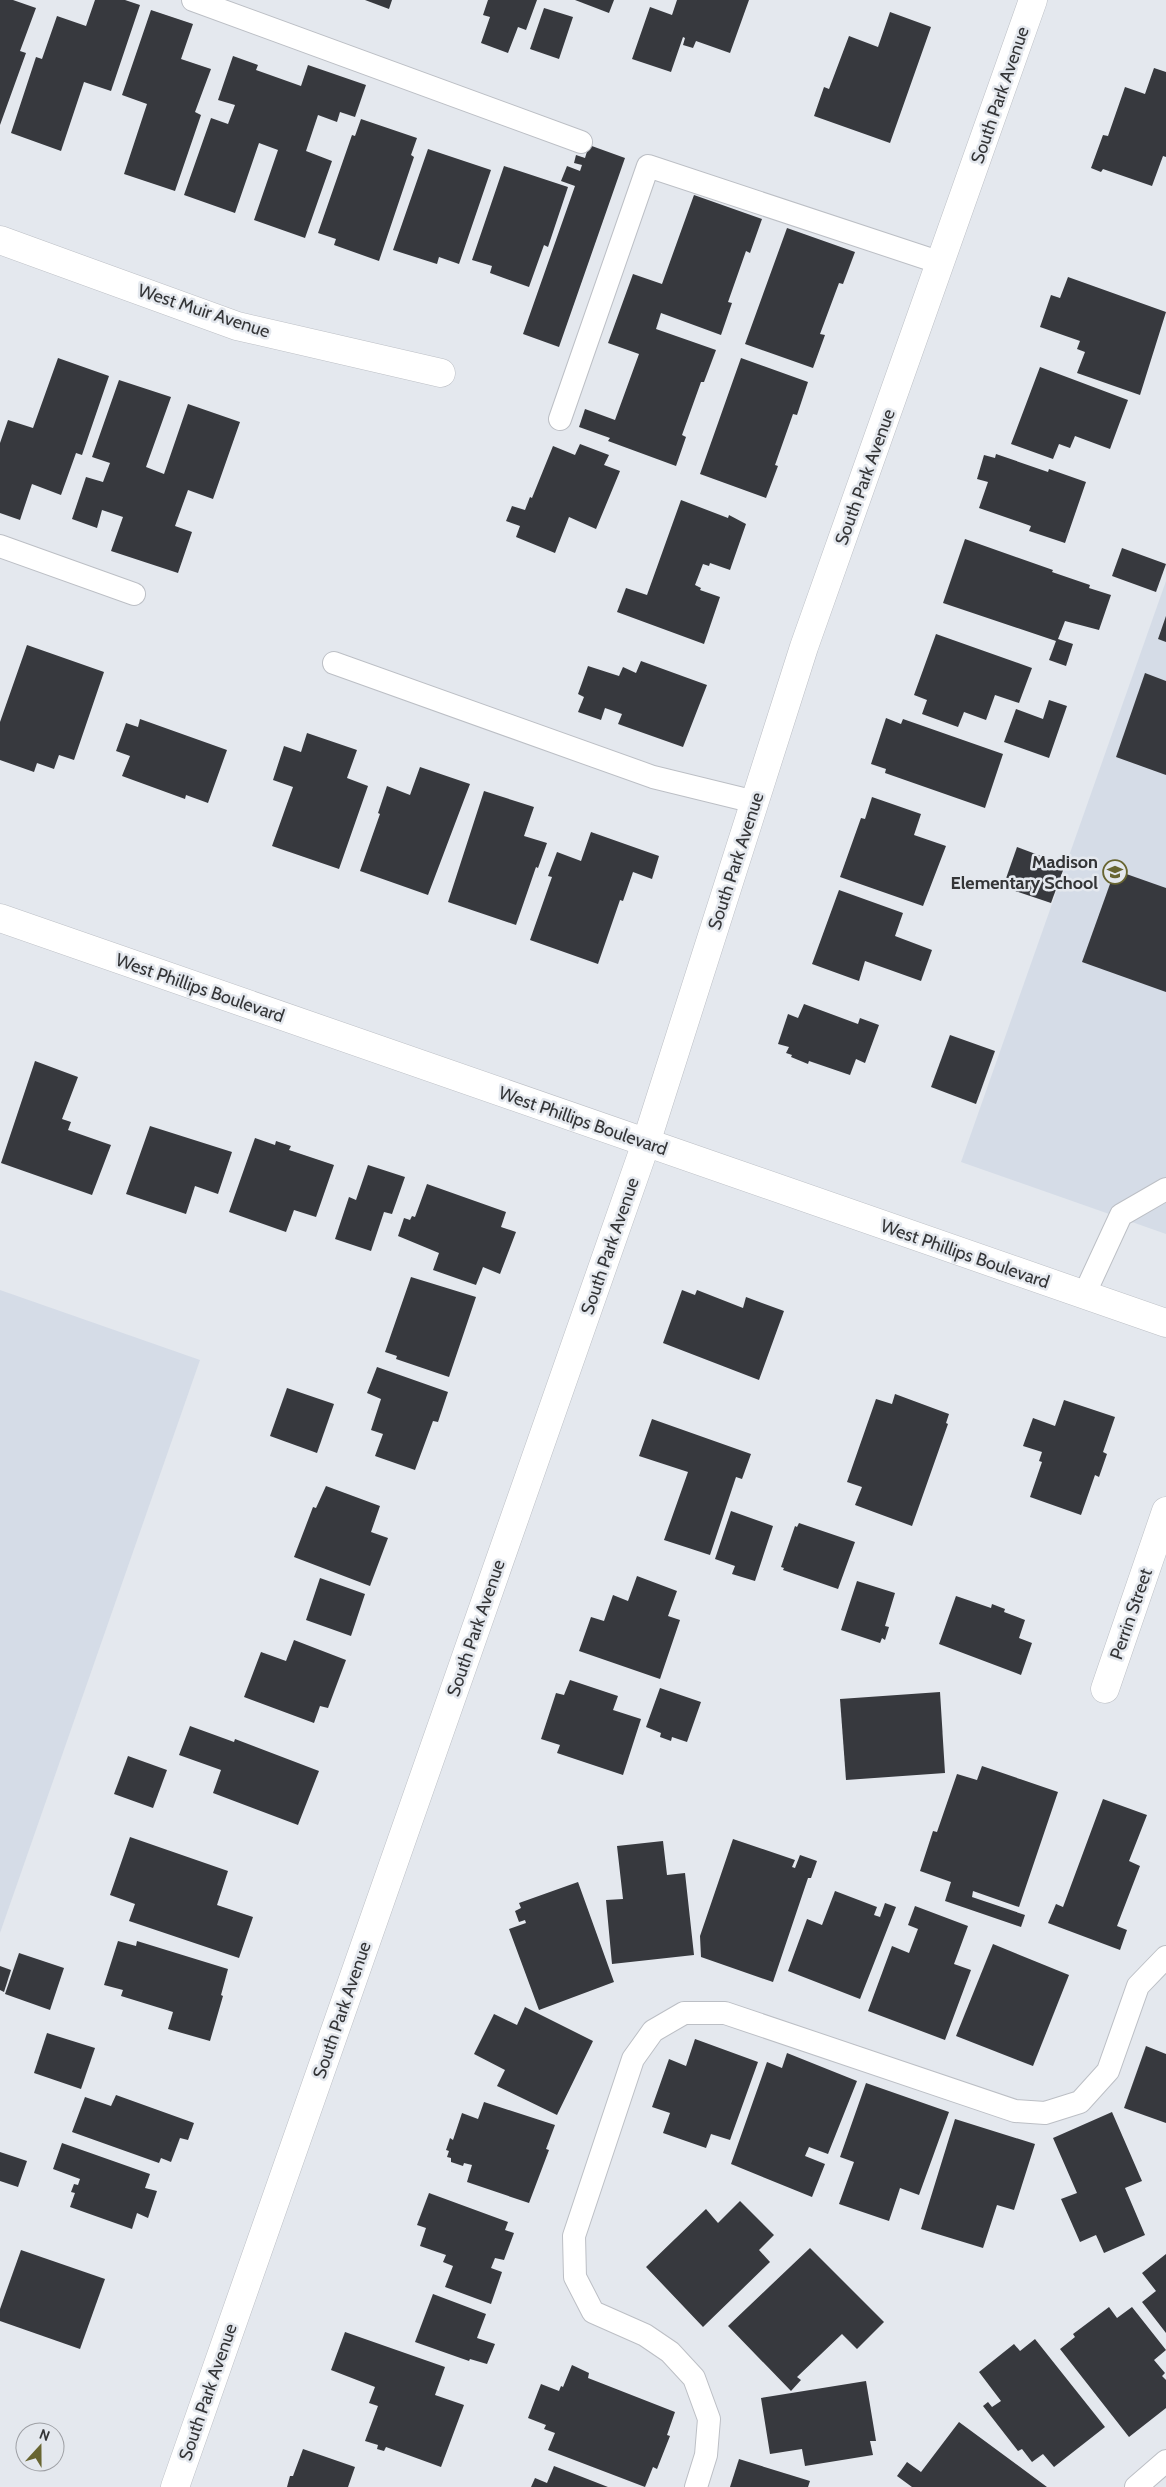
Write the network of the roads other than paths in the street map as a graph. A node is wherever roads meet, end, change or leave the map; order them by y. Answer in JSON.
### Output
{"nodes":[{"id":1,"x":193,"y":0,"type":"edge"},
{"id":2,"x":1033,"y":0,"type":"edge"},
{"id":3,"x":581,"y":142,"type":"dead end"},
{"id":4,"x":0,"y":240,"type":"edge"},
{"id":5,"x":941,"y":263,"type":"junction"},
{"id":6,"x":441,"y":373,"type":"dead end"},
{"id":7,"x":560,"y":419,"type":"dead end"},
{"id":8,"x":0,"y":546,"type":"edge"},
{"id":9,"x":134,"y":594,"type":"dead end"},
{"id":10,"x":334,"y":663,"type":"dead end"},
{"id":11,"x":755,"y":802,"type":"junction"},
{"id":12,"x":0,"y":918,"type":"edge"},
{"id":13,"x":646,"y":1143,"type":"junction"},
{"id":14,"x":1166,"y":1189,"type":"edge"},
{"id":15,"x":1084,"y":1295,"type":"junction"},
{"id":16,"x":1166,"y":1323,"type":"edge"},
{"id":17,"x":1166,"y":1511,"type":"edge"},
{"id":18,"x":1105,"y":1689,"type":"dead end"},
{"id":19,"x":1166,"y":1957,"type":"edge"},
{"id":20,"x":1166,"y":2461,"type":"edge"},
{"id":21,"x":175,"y":2487,"type":"edge"},
{"id":22,"x":696,"y":2487,"type":"edge"},
{"id":23,"x":1136,"y":2487,"type":"edge"}],
"edges":[{"from":1,"to":3,"type":"lane"},
{"from":2,"to":5,"type":"street","name":"South Park Avenue"},
{"from":4,"to":6,"type":"street","name":"West Muir Avenue"},
{"from":5,"to":7,"type":"lane"},
{"from":5,"to":11,"type":"street","name":"South Park Avenue"},
{"from":8,"to":9,"type":"lane"},
{"from":10,"to":11,"type":"lane"},
{"from":11,"to":13,"type":"street","name":"South Park Avenue"},
{"from":12,"to":13,"type":"street","name":"West Phillips Boulevard"},
{"from":13,"to":15,"type":"street","name":"West Phillips Boulevard"},
{"from":13,"to":21,"type":"street","name":"South Park Avenue"},
{"from":14,"to":15,"type":"lane"},
{"from":15,"to":16,"type":"street","name":"West Phillips Boulevard"},
{"from":17,"to":18,"type":"street","name":"Perrin Street"},
{"from":19,"to":22,"type":"lane"},
{"from":20,"to":23,"type":"lane"}]}
